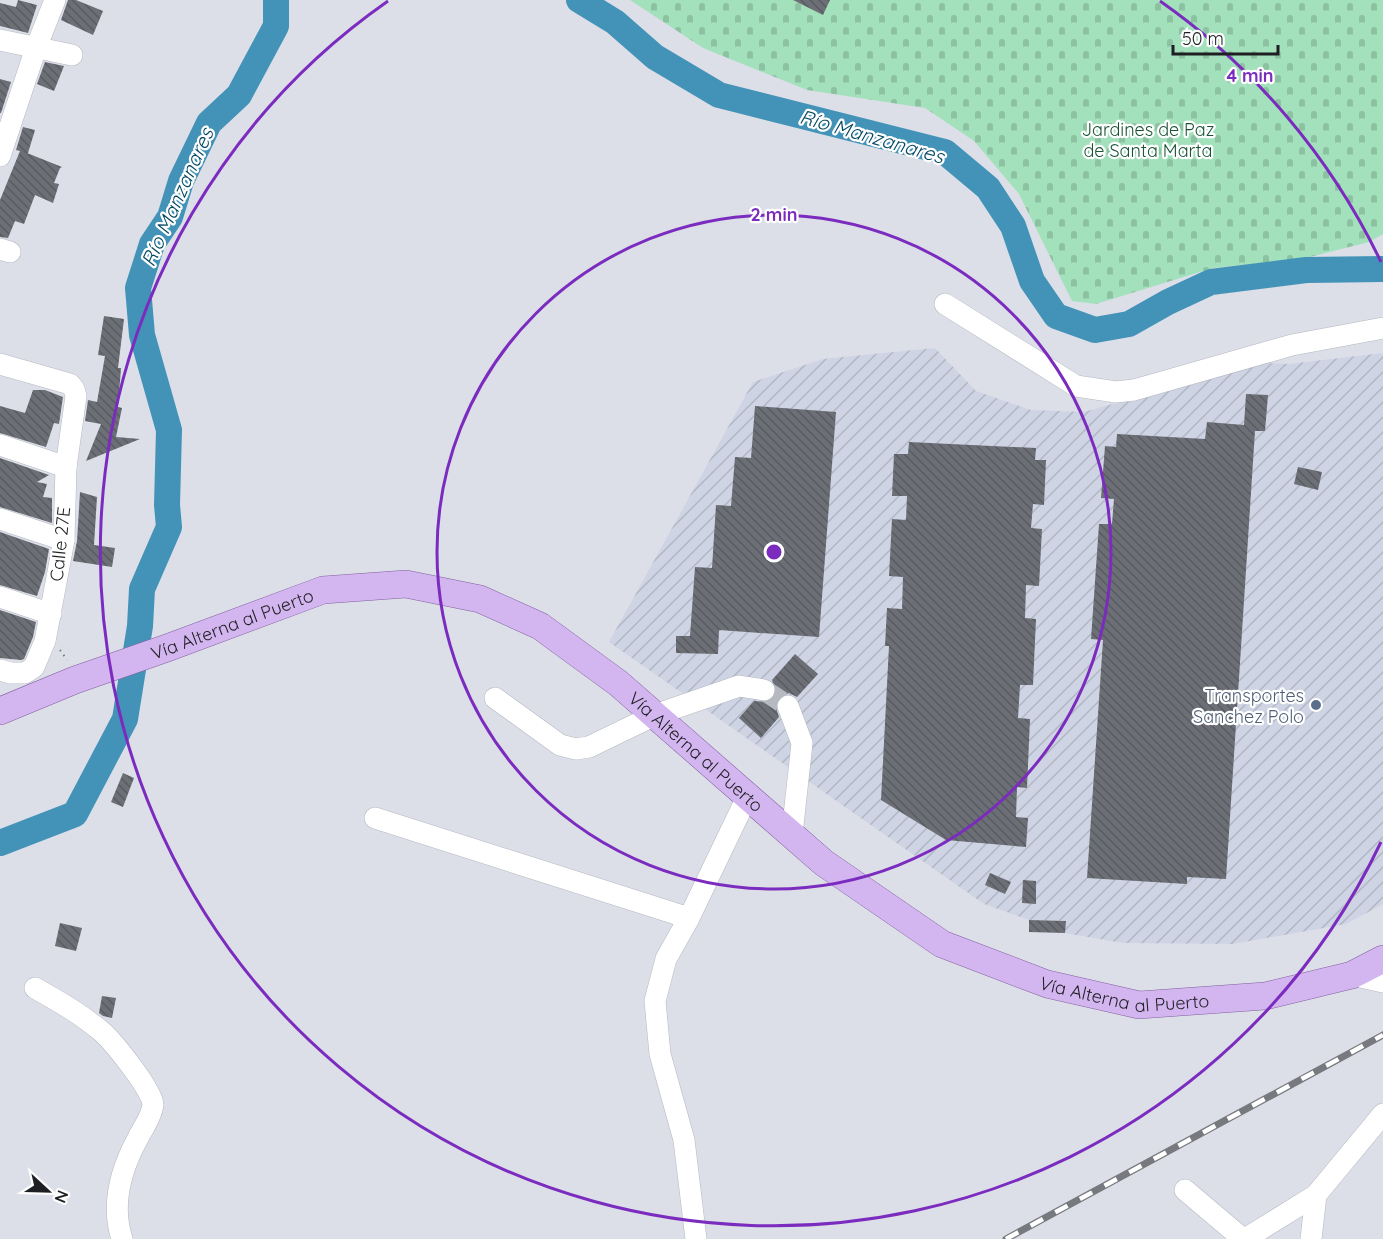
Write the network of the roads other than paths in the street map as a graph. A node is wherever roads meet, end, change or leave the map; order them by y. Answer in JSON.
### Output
{"nodes":[{"id":1,"x":55,"y":0,"type":"edge"},
{"id":2,"x":0,"y":40,"type":"edge"},
{"id":3,"x":36,"y":48,"type":"junction"},
{"id":4,"x":72,"y":55,"type":"dead end"},
{"id":5,"x":0,"y":156,"type":"edge"},
{"id":6,"x":945,"y":304,"type":"dead end"},
{"id":7,"x":1383,"y":328,"type":"edge"},
{"id":8,"x":0,"y":364,"type":"edge"},
{"id":9,"x":0,"y":445,"type":"edge"},
{"id":10,"x":66,"y":467,"type":"junction"},
{"id":11,"x":0,"y":519,"type":"edge"},
{"id":12,"x":64,"y":540,"type":"junction"},
{"id":13,"x":0,"y":597,"type":"edge"},
{"id":14,"x":51,"y":614,"type":"junction"},
{"id":15,"x":0,"y":670,"type":"edge"},
{"id":16,"x":764,"y":690,"type":"tunnel mouth"},
{"id":17,"x":495,"y":699,"type":"dead end"},
{"id":18,"x":788,"y":706,"type":"tunnel mouth"},
{"id":19,"x":0,"y":711,"type":"edge"},
{"id":20,"x":655,"y":715,"type":"junction"},
{"id":21,"x":748,"y":795,"type":"junction"},
{"id":22,"x":375,"y":818,"type":"dead end"},
{"id":23,"x":792,"y":834,"type":"junction"},
{"id":24,"x":689,"y":918,"type":"junction"},
{"id":25,"x":1383,"y":959,"type":"edge"},
{"id":26,"x":1352,"y":975,"type":"junction"},
{"id":27,"x":1383,"y":982,"type":"edge"},
{"id":28,"x":35,"y":988,"type":"dead end"},
{"id":29,"x":1383,"y":1114,"type":"edge"},
{"id":30,"x":1185,"y":1190,"type":"dead end"},
{"id":31,"x":1316,"y":1195,"type":"junction"},
{"id":32,"x":122,"y":1239,"type":"edge"},
{"id":33,"x":696,"y":1239,"type":"edge"},
{"id":34,"x":1244,"y":1239,"type":"edge"},
{"id":35,"x":1311,"y":1239,"type":"edge"}],
"edges":[{"from":1,"to":3,"type":"street"},
{"from":2,"to":3,"type":"street"},
{"from":3,"to":4,"type":"street"},
{"from":3,"to":5,"type":"street"},
{"from":6,"to":7,"type":"street"},
{"from":8,"to":10,"type":"street","name":"Calle 27E"},
{"from":9,"to":10,"type":"street"},
{"from":10,"to":12,"type":"street","name":"Calle 27E"},
{"from":11,"to":12,"type":"street"},
{"from":12,"to":14,"type":"street","name":"Calle 27E"},
{"from":13,"to":14,"type":"street"},
{"from":14,"to":15,"type":"street","name":"Calle 27E"},
{"from":16,"to":20,"type":"street"},
{"from":17,"to":20,"type":"street"},
{"from":18,"to":23,"type":"street"},
{"from":19,"to":20,"type":"main road","name":"Vía Alterna al Puerto"},
{"from":20,"to":21,"type":"main road","name":"Vía Alterna al Puerto"},
{"from":21,"to":23,"type":"main road","name":"Vía Alterna al Puerto"},
{"from":21,"to":24,"type":"street"},
{"from":22,"to":24,"type":"street"},
{"from":23,"to":26,"type":"main road","name":"Vía Alterna al Puerto"},
{"from":24,"to":33,"type":"street"},
{"from":25,"to":26,"type":"main road","name":"Vía Alterna al Puerto"},
{"from":26,"to":27,"type":"street"},
{"from":28,"to":32,"type":"street"},
{"from":29,"to":31,"type":"street"},
{"from":30,"to":34,"type":"street"},
{"from":31,"to":34,"type":"street"},
{"from":31,"to":35,"type":"street"}]}
